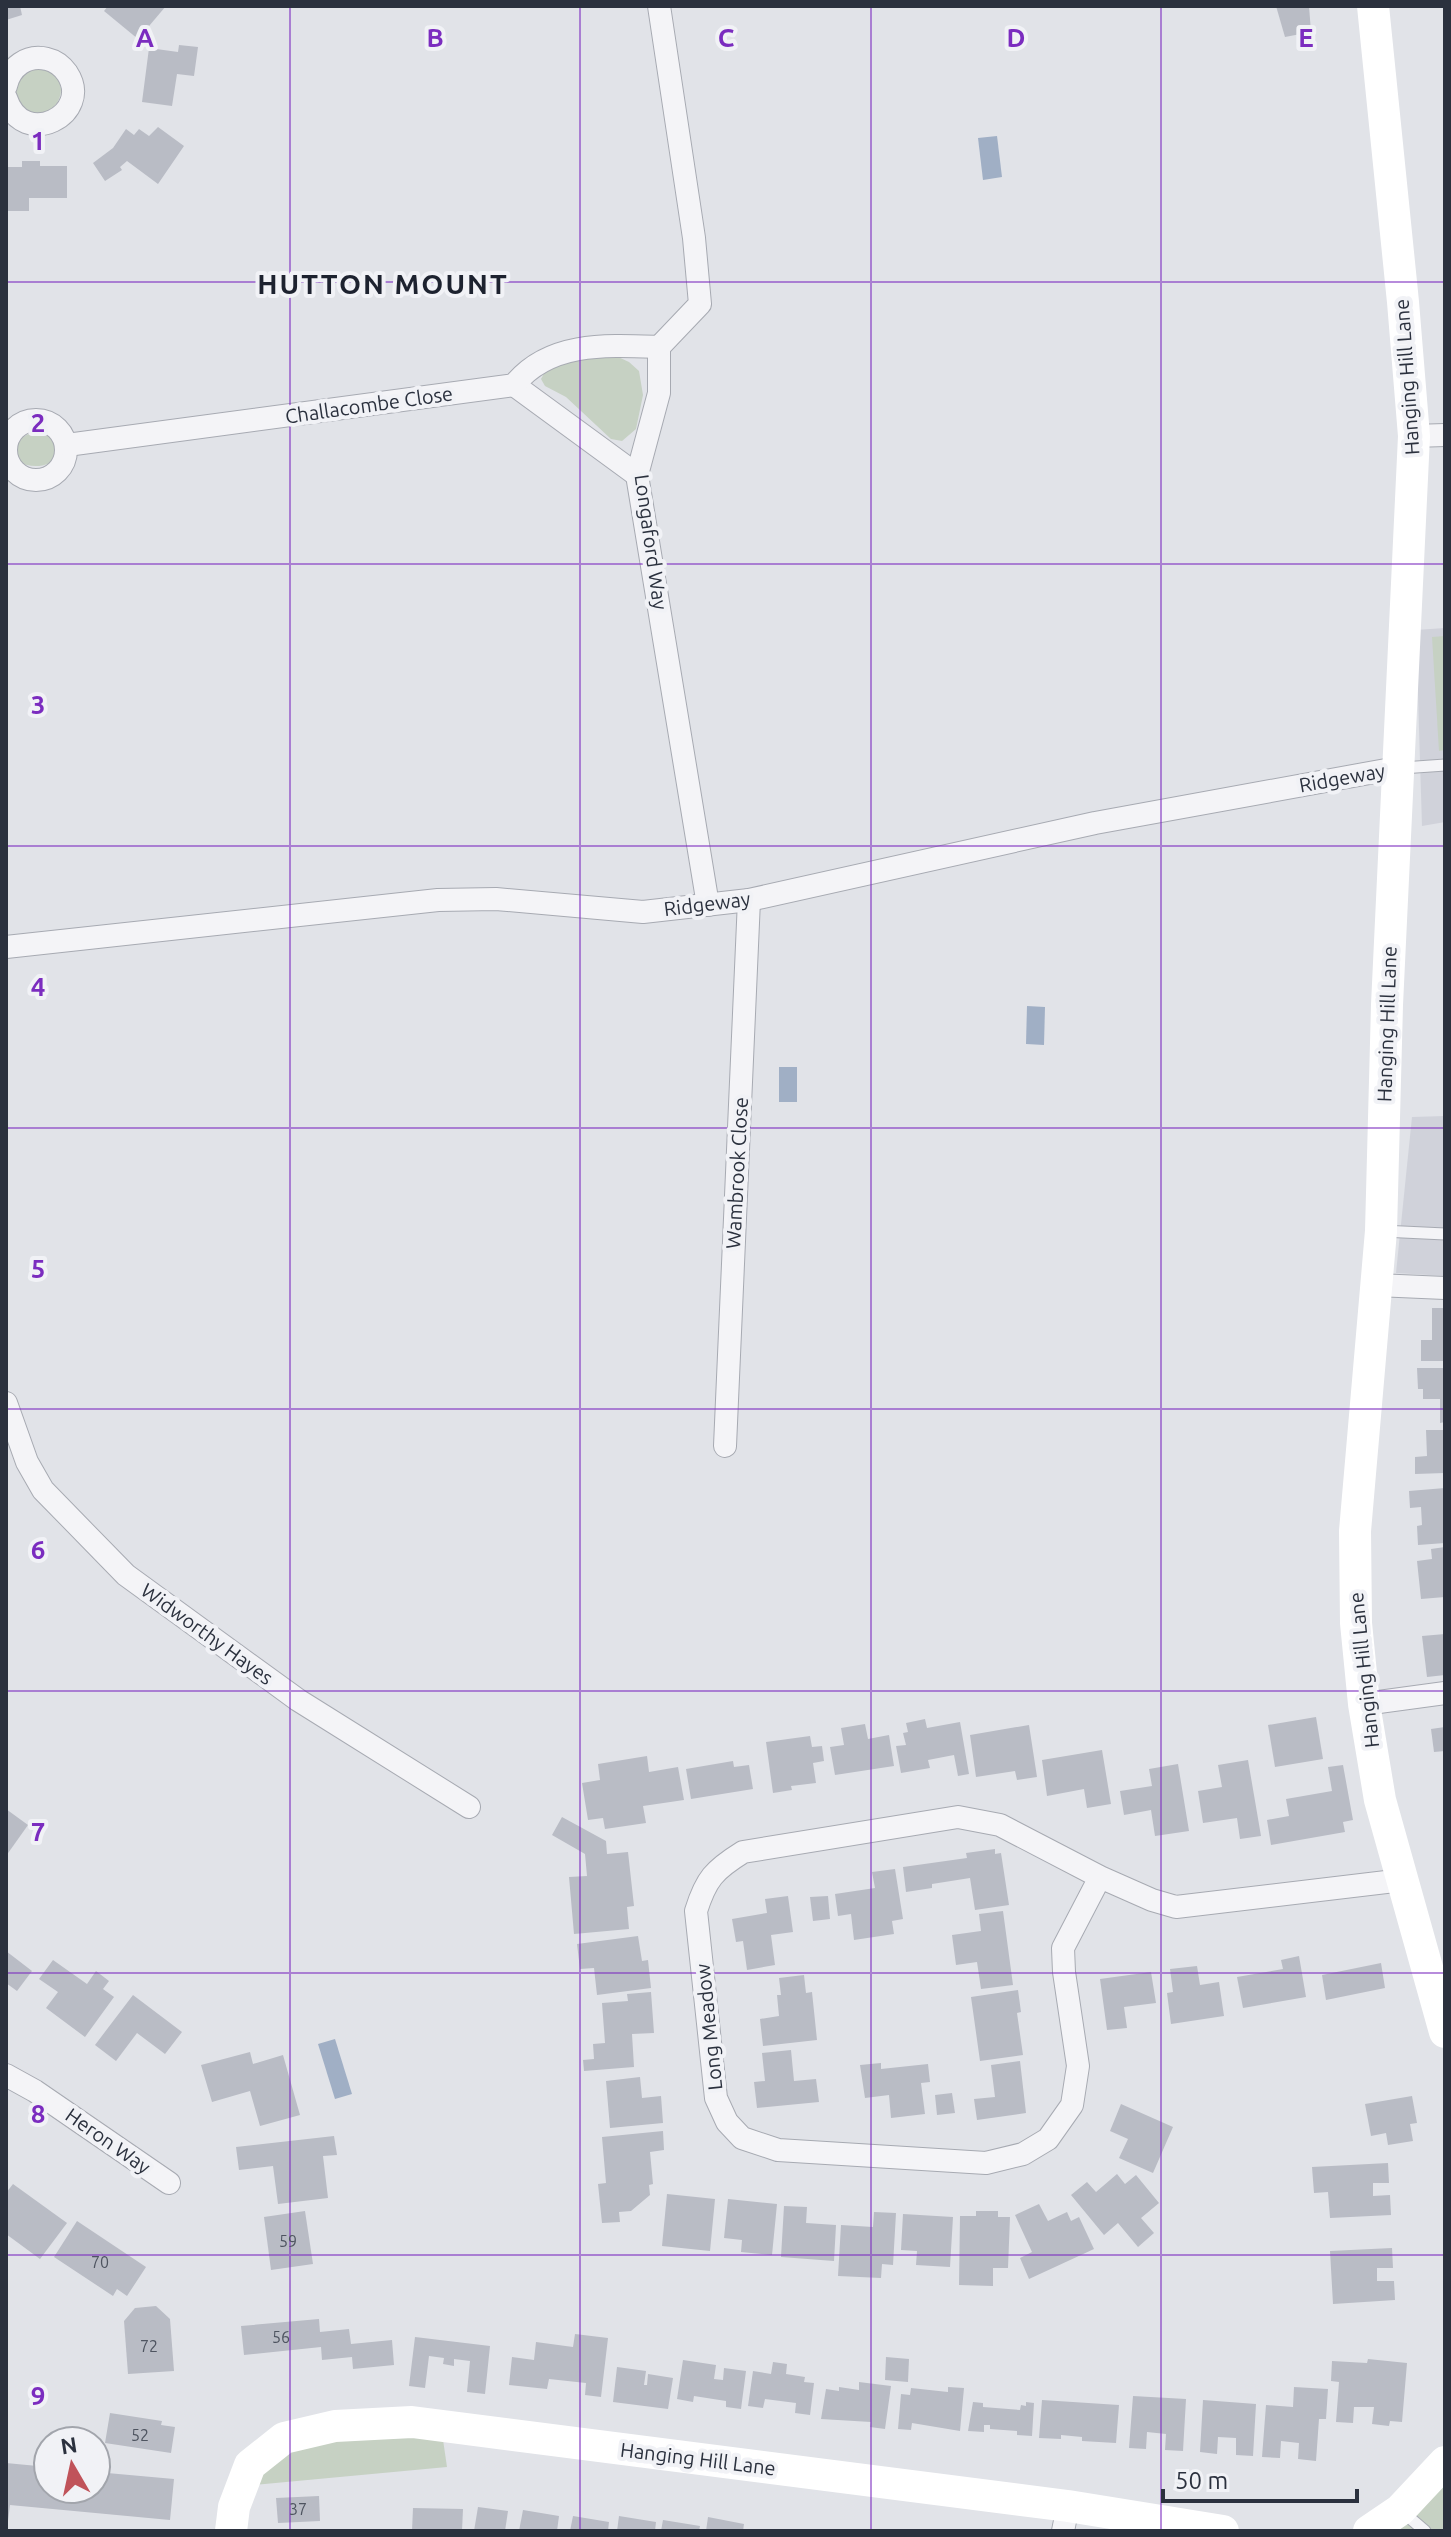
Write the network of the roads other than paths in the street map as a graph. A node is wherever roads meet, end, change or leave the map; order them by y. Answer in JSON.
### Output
{"nodes":[{"id":1,"x":659,"y":6,"type":"edge"},
{"id":2,"x":1373,"y":6,"type":"edge"},
{"id":3,"x":6,"y":86,"type":"edge"},
{"id":4,"x":6,"y":98,"type":"edge"},
{"id":5,"x":659,"y":347,"type":"junction"},
{"id":6,"x":514,"y":385,"type":"junction"},
{"id":7,"x":1429,"y":436,"type":"edge"},
{"id":8,"x":67,"y":445,"type":"dead end"},
{"id":9,"x":637,"y":475,"type":"junction"},
{"id":10,"x":1445,"y":765,"type":"edge"},
{"id":11,"x":1397,"y":768,"type":"junction"},
{"id":12,"x":749,"y":900,"type":"junction"},
{"id":13,"x":708,"y":905,"type":"junction"},
{"id":14,"x":6,"y":947,"type":"edge"},
{"id":15,"x":1381,"y":1231,"type":"junction"},
{"id":16,"x":1445,"y":1234,"type":"edge"},
{"id":17,"x":1376,"y":1285,"type":"junction"},
{"id":18,"x":1445,"y":1288,"type":"edge"},
{"id":19,"x":6,"y":1403,"type":"edge"},
{"id":20,"x":725,"y":1446,"type":"dead end"},
{"id":21,"x":1445,"y":1693,"type":"edge"},
{"id":22,"x":1364,"y":1704,"type":"junction"},
{"id":23,"x":469,"y":1807,"type":"dead end"},
{"id":24,"x":1100,"y":1877,"type":"junction"},
{"id":25,"x":1403,"y":1880,"type":"junction"},
{"id":26,"x":1444,"y":2028,"type":"edge"},
{"id":27,"x":6,"y":2075,"type":"edge"},
{"id":28,"x":169,"y":2183,"type":"dead end"},
{"id":29,"x":1445,"y":2462,"type":"edge"},
{"id":30,"x":1400,"y":2510,"type":"junction"},
{"id":31,"x":1066,"y":2518,"type":"edge"},
{"id":32,"x":231,"y":2531,"type":"edge"},
{"id":33,"x":1223,"y":2531,"type":"edge"},
{"id":34,"x":1369,"y":2531,"type":"edge"},
{"id":35,"x":1425,"y":2531,"type":"edge"}],
"edges":[{"from":1,"to":5,"type":"street"},
{"from":2,"to":7,"type":"street","name":"Hanging Hill Lane"},
{"from":3,"to":4,"type":"street"},
{"from":5,"to":6,"type":"street"},
{"from":5,"to":9,"type":"street","name":"Longaford Way"},
{"from":6,"to":8,"type":"street","name":"Challacombe Close"},
{"from":6,"to":9,"type":"street"},
{"from":7,"to":11,"type":"street","name":"Hanging Hill Lane"},
{"from":9,"to":13,"type":"street","name":"Longaford Way"},
{"from":10,"to":11,"type":"lane"},
{"from":11,"to":12,"type":"street","name":"Ridgeway"},
{"from":11,"to":15,"type":"street","name":"Hanging Hill Lane"},
{"from":12,"to":13,"type":"street","name":"Ridgeway"},
{"from":12,"to":20,"type":"street","name":"Wambrook Close"},
{"from":13,"to":14,"type":"street","name":"Ridgeway"},
{"from":15,"to":16,"type":"lane"},
{"from":15,"to":17,"type":"street","name":"Hanging Hill Lane"},
{"from":17,"to":18,"type":"street"},
{"from":17,"to":22,"type":"street","name":"Hanging Hill Lane"},
{"from":19,"to":23,"type":"street","name":"Widworthy Hayes"},
{"from":21,"to":22,"type":"street"},
{"from":22,"to":25,"type":"street","name":"Hanging Hill Lane"},
{"from":24,"to":24,"type":"street","name":"Long Meadow"},
{"from":24,"to":25,"type":"street","name":"Long Meadow"},
{"from":25,"to":26,"type":"street","name":"Hanging Hill Lane"},
{"from":27,"to":28,"type":"street","name":"Heron Way"},
{"from":29,"to":30,"type":"street"},
{"from":30,"to":34,"type":"street"},
{"from":30,"to":35,"type":"lane"},
{"from":31,"to":32,"type":"street","name":"Hanging Hill Lane"},
{"from":31,"to":33,"type":"street","name":"Hanging Hill Lane"}]}
